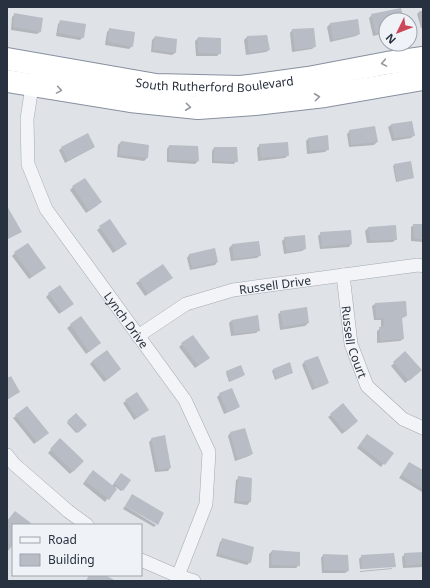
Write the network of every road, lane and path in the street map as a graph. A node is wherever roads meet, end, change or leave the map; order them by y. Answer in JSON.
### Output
{"nodes":[{"id":1,"x":423,"y":58,"type":"edge"},
{"id":2,"x":7,"y":59,"type":"edge"},
{"id":3,"x":35,"y":64,"type":"junction"},
{"id":4,"x":423,"y":79,"type":"edge"},
{"id":5,"x":7,"y":81,"type":"edge"},
{"id":6,"x":32,"y":85,"type":"junction"},
{"id":7,"x":423,"y":266,"type":"edge"},
{"id":8,"x":343,"y":274,"type":"junction"},
{"id":9,"x":138,"y":336,"type":"junction"},
{"id":10,"x":423,"y":428,"type":"edge"},
{"id":11,"x":9,"y":464,"type":"edge"},
{"id":12,"x":86,"y":524,"type":"edge"},
{"id":13,"x":142,"y":560,"type":"edge"},
{"id":14,"x":178,"y":576,"type":"junction"},
{"id":15,"x":194,"y":581,"type":"edge"}],
"edges":[{"from":1,"to":3,"type":"highway","name":"South Rutherford Boulevard","one_way":true},
{"from":2,"to":3,"type":"highway","name":"South Rutherford Boulevard"},
{"from":3,"to":6,"type":"street","name":"Lynch Drive"},
{"from":6,"to":4,"type":"highway","name":"South Rutherford Boulevard","one_way":true},
{"from":5,"to":6,"type":"highway","name":"South Rutherford Boulevard"},
{"from":6,"to":9,"type":"street","name":"Lynch Drive"},
{"from":7,"to":8,"type":"street","name":"Russell Drive"},
{"from":8,"to":9,"type":"street","name":"Russell Drive"},
{"from":8,"to":10,"type":"street","name":"Russell Court"},
{"from":9,"to":14,"type":"street","name":"Lynch Drive"},
{"from":11,"to":12,"type":"street"},
{"from":13,"to":14,"type":"street"},
{"from":14,"to":15,"type":"street"}]}
